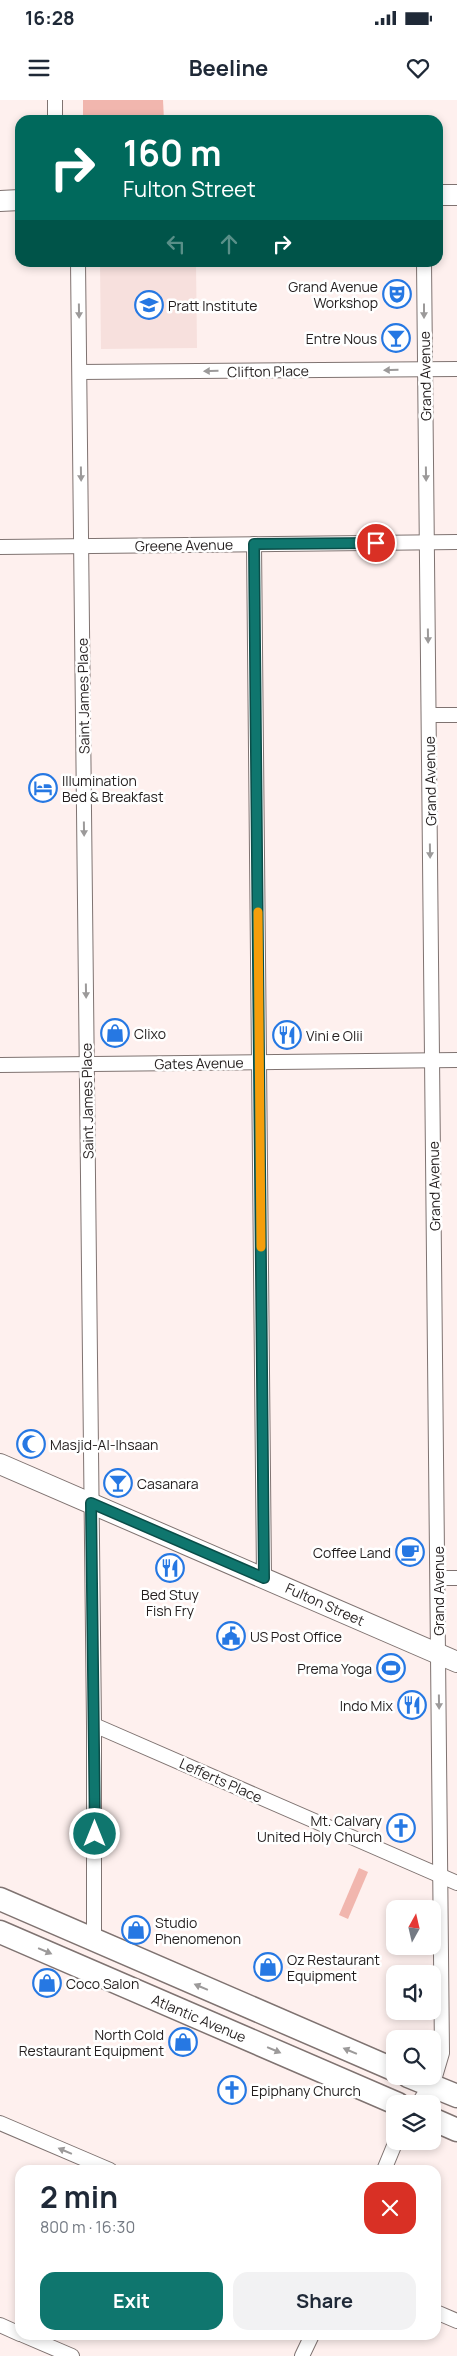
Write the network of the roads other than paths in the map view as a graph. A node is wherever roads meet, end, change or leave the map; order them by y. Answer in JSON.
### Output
{"nodes":[{"id":1,"x":55,"y":100,"type":"edge"},
{"id":2,"x":55,"y":115,"type":"edge"},
{"id":3,"x":457,"y":195,"type":"edge"},
{"id":4,"x":443,"y":196,"type":"edge"},
{"id":5,"x":15,"y":200,"type":"edge"},
{"id":6,"x":0,"y":201,"type":"edge"},
{"id":7,"x":78,"y":267,"type":"edge"},
{"id":8,"x":424,"y":267,"type":"edge"},
{"id":9,"x":424,"y":369,"type":"junction"},
{"id":10,"x":457,"y":369,"type":"edge"},
{"id":11,"x":80,"y":372,"type":"junction"},
{"id":12,"x":427,"y":542,"type":"junction"},
{"id":13,"x":457,"y":542,"type":"edge"},
{"id":14,"x":254,"y":544,"type":"junction"},
{"id":15,"x":82,"y":546,"type":"junction"},
{"id":16,"x":0,"y":547,"type":"edge"},
{"id":17,"x":457,"y":715,"type":"edge"},
{"id":18,"x":429,"y":716,"type":"junction"},
{"id":19,"x":433,"y":1060,"type":"junction"},
{"id":20,"x":457,"y":1060,"type":"edge"},
{"id":21,"x":259,"y":1062,"type":"junction"},
{"id":22,"x":87,"y":1064,"type":"junction"},
{"id":23,"x":0,"y":1065,"type":"edge"},
{"id":24,"x":0,"y":1464,"type":"edge"},
{"id":25,"x":91,"y":1503,"type":"junction"},
{"id":26,"x":264,"y":1578,"type":"junction"},
{"id":27,"x":438,"y":1578,"type":"junction"},
{"id":28,"x":457,"y":1578,"type":"edge"},
{"id":29,"x":438,"y":1654,"type":"junction"},
{"id":30,"x":457,"y":1662,"type":"edge"},
{"id":31,"x":94,"y":1725,"type":"junction"},
{"id":32,"x":440,"y":1876,"type":"junction"},
{"id":33,"x":457,"y":1883,"type":"edge"},
{"id":34,"x":0,"y":1899,"type":"edge"},
{"id":35,"x":0,"y":1932,"type":"edge"},
{"id":36,"x":94,"y":1940,"type":"junction"},
{"id":37,"x":386,"y":2066,"type":"edge"},
{"id":38,"x":416,"y":2085,"type":"edge"},
{"id":39,"x":424,"y":2095,"type":"edge"},
{"id":40,"x":441,"y":2096,"type":"edge"},
{"id":41,"x":457,"y":2096,"type":"edge"},
{"id":42,"x":386,"y":2099,"type":"edge"},
{"id":43,"x":0,"y":2122,"type":"edge"},
{"id":44,"x":441,"y":2123,"type":"edge"},
{"id":45,"x":457,"y":2130,"type":"edge"},
{"id":46,"x":392,"y":2150,"type":"edge"},
{"id":47,"x":99,"y":2165,"type":"edge"},
{"id":48,"x":386,"y":2165,"type":"edge"},
{"id":49,"x":441,"y":2314,"type":"edge"},
{"id":50,"x":457,"y":2321,"type":"edge"},
{"id":51,"x":0,"y":2325,"type":"edge"},
{"id":52,"x":15,"y":2331,"type":"edge"},
{"id":53,"x":36,"y":2340,"type":"edge"},
{"id":54,"x":310,"y":2340,"type":"edge"},
{"id":55,"x":72,"y":2356,"type":"edge"},
{"id":56,"x":302,"y":2356,"type":"edge"}],
"edges":[{"from":1,"to":2,"type":"street"},
{"from":3,"to":4,"type":"main road"},
{"from":5,"to":6,"type":"main road"},
{"from":7,"to":11,"type":"street","name":"Saint James Place","one_way":true},
{"from":8,"to":9,"type":"street","name":"Grand Avenue","one_way":true},
{"from":9,"to":10,"type":"street","name":"Clifton Place"},
{"from":9,"to":11,"type":"street","name":"Clifton Place","one_way":true},
{"from":9,"to":12,"type":"street","name":"Grand Avenue","one_way":true},
{"from":11,"to":15,"type":"street","name":"Saint James Place","one_way":true},
{"from":12,"to":13,"type":"street","name":"Greene Avenue"},
{"from":12,"to":14,"type":"street","name":"Greene Avenue"},
{"from":12,"to":18,"type":"street","name":"Grand Avenue","one_way":true},
{"from":14,"to":15,"type":"street","name":"Greene Avenue"},
{"from":14,"to":21,"type":"street"},
{"from":15,"to":16,"type":"street","name":"Greene Avenue"},
{"from":15,"to":22,"type":"street","name":"Saint James Place","one_way":true},
{"from":17,"to":18,"type":"street"},
{"from":18,"to":19,"type":"street","name":"Grand Avenue","one_way":true},
{"from":19,"to":20,"type":"street","name":"Gates Avenue"},
{"from":19,"to":21,"type":"street","name":"Gates Avenue"},
{"from":19,"to":27,"type":"street","name":"Grand Avenue"},
{"from":21,"to":22,"type":"street","name":"Gates Avenue"},
{"from":21,"to":26,"type":"street"},
{"from":22,"to":23,"type":"street","name":"Gates Avenue"},
{"from":22,"to":25,"type":"street","name":"Saint James Place"},
{"from":24,"to":25,"type":"main road","name":"Fulton Street"},
{"from":25,"to":26,"type":"main road","name":"Fulton Street"},
{"from":25,"to":31,"type":"street","name":"Saint James Place"},
{"from":26,"to":29,"type":"main road","name":"Fulton Street"},
{"from":27,"to":28,"type":"street"},
{"from":27,"to":29,"type":"street","name":"Grand Avenue"},
{"from":29,"to":30,"type":"main road","name":"Fulton Street"},
{"from":29,"to":32,"type":"street","name":"Grand Avenue","one_way":true},
{"from":31,"to":32,"type":"street","name":"Lefferts Place"},
{"from":31,"to":36,"type":"street","name":"Saint James Place"},
{"from":32,"to":33,"type":"street","name":"Lefferts Place"},
{"from":32,"to":39,"type":"street","name":"Grand Avenue"},
{"from":34,"to":36,"type":"main road"},
{"from":35,"to":42,"type":"main road","name":"Atlantic Avenue","one_way":true},
{"from":37,"to":36,"type":"main road","one_way":true},
{"from":38,"to":39,"type":"main road"},
{"from":40,"to":41,"type":"main road"},
{"from":47,"to":43,"type":"street","one_way":true},
{"from":44,"to":45,"type":"main road"},
{"from":46,"to":48,"type":"street"},
{"from":49,"to":50,"type":"street"},
{"from":51,"to":52,"type":"street"},
{"from":53,"to":55,"type":"street"},
{"from":54,"to":56,"type":"street"}]}
